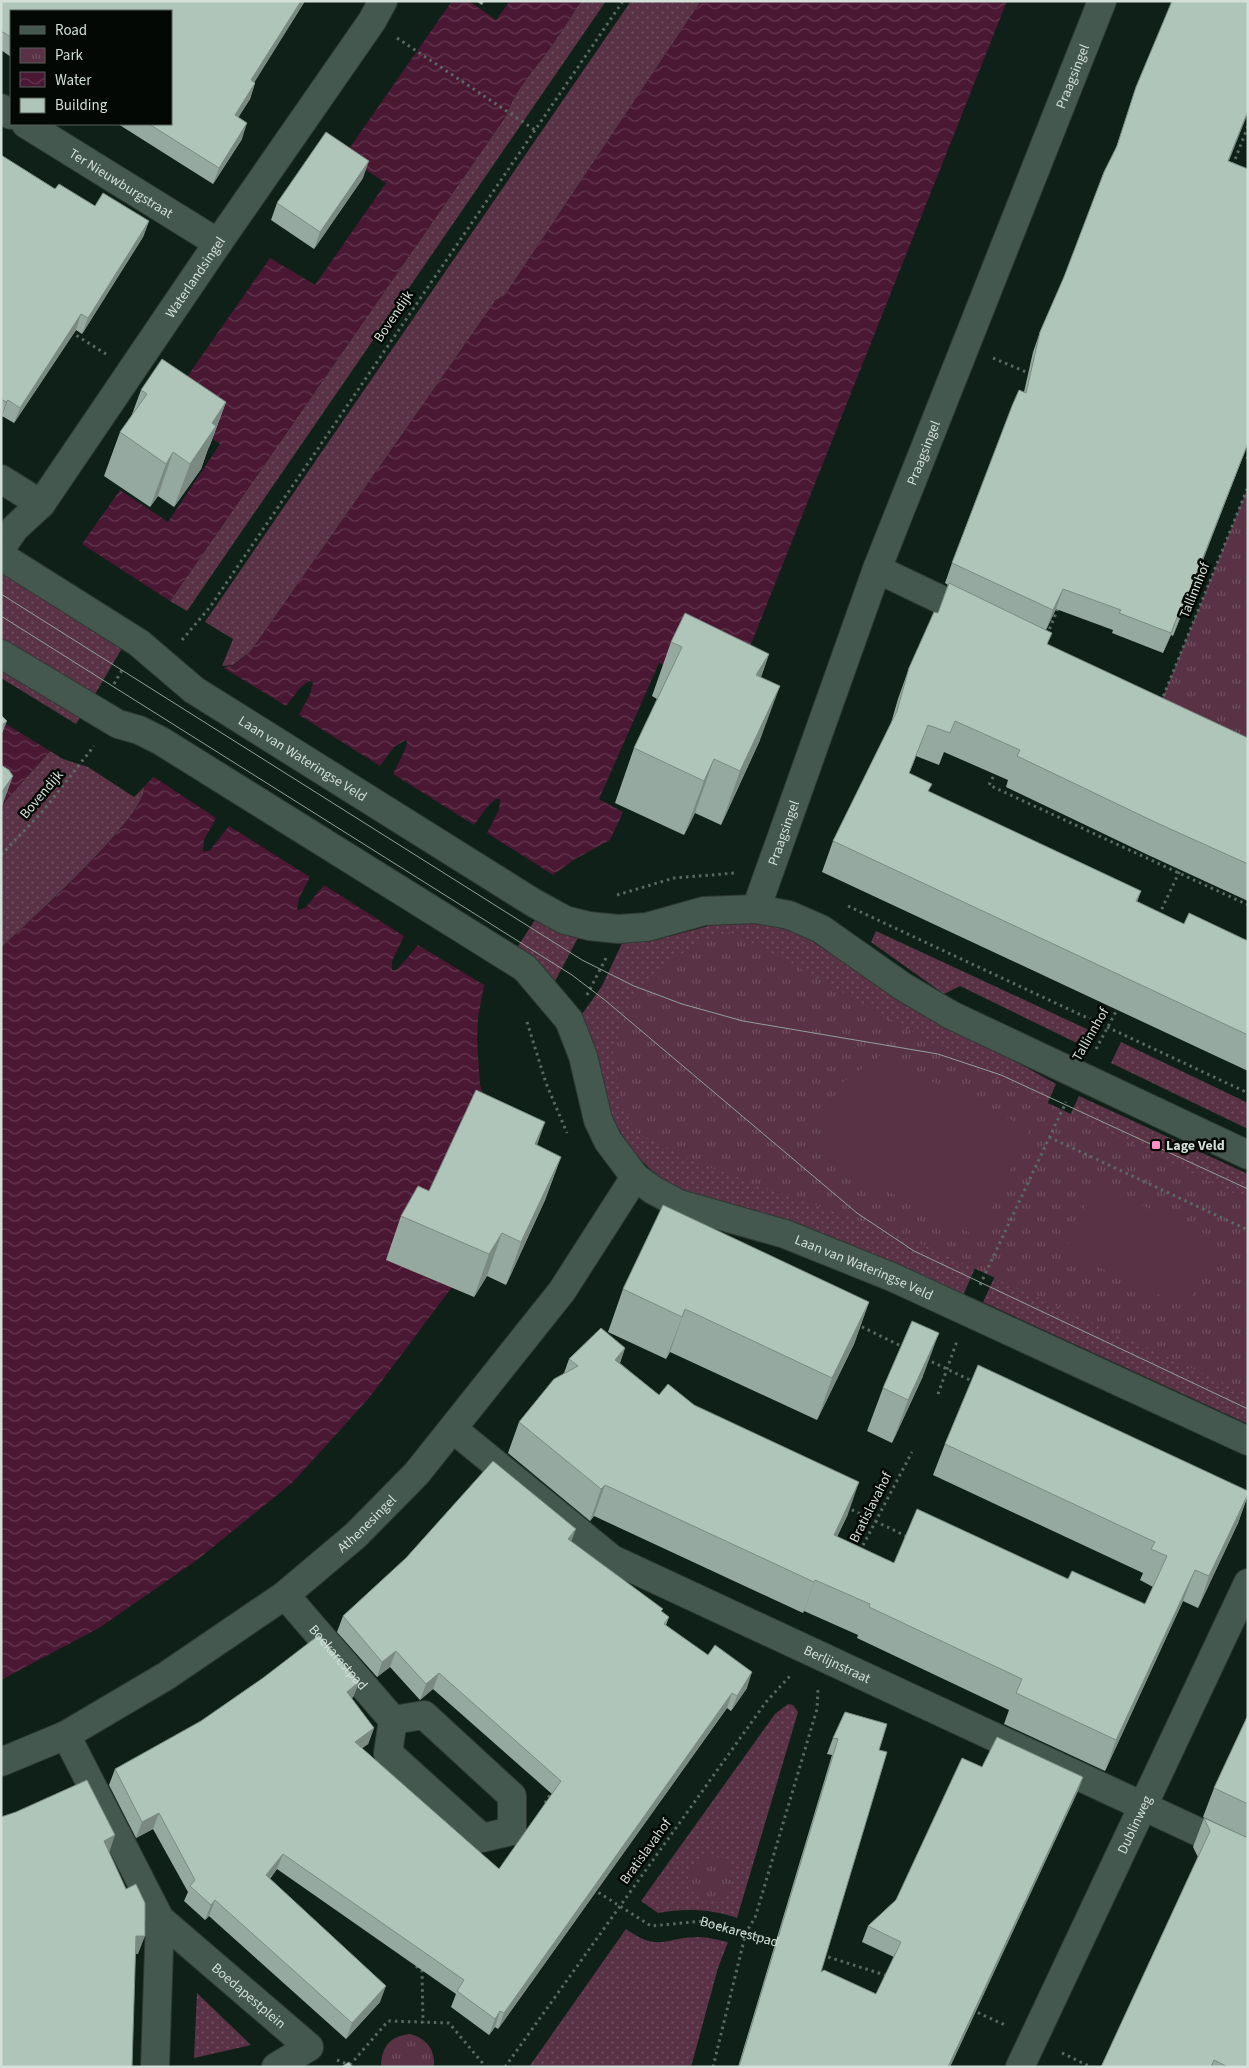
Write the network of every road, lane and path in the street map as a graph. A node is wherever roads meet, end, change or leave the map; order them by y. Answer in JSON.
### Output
{"nodes":[{"id":1,"x":383,"y":1,"type":"edge"},
{"id":2,"x":623,"y":1,"type":"edge"},
{"id":3,"x":1102,"y":1,"type":"edge"},
{"id":4,"x":410,"y":47,"type":"dead end"},
{"id":5,"x":28,"y":125,"type":"edge"},
{"id":6,"x":1248,"y":126,"type":"edge"},
{"id":7,"x":534,"y":130,"type":"junction"},
{"id":8,"x":1230,"y":172,"type":"edge"},
{"id":9,"x":218,"y":243,"type":"junction"},
{"id":10,"x":66,"y":329,"type":"edge"},
{"id":11,"x":965,"y":346,"type":"junction"},
{"id":12,"x":132,"y":370,"type":"junction"},
{"id":13,"x":1036,"y":376,"type":"edge"},
{"id":14,"x":1239,"y":455,"type":"edge"},
{"id":15,"x":1248,"y":458,"type":"edge"},
{"id":16,"x":1,"y":479,"type":"edge"},
{"id":17,"x":1248,"y":487,"type":"edge"},
{"id":18,"x":41,"y":504,"type":"junction"},
{"id":19,"x":1,"y":548,"type":"edge"},
{"id":20,"x":1,"y":556,"type":"edge"},
{"id":21,"x":877,"y":570,"type":"junction"},
{"id":22,"x":1061,"y":601,"type":"edge"},
{"id":23,"x":999,"y":627,"type":"edge"},
{"id":24,"x":1046,"y":638,"type":"edge"},
{"id":25,"x":180,"y":642,"type":"dead end"},
{"id":26,"x":138,"y":643,"type":"junction"},
{"id":27,"x":1,"y":654,"type":"edge"},
{"id":28,"x":1161,"y":702,"type":"edge"},
{"id":29,"x":97,"y":711,"type":"junction"},
{"id":30,"x":95,"y":746,"type":"dead end"},
{"id":31,"x":998,"y":768,"type":"edge"},
{"id":32,"x":1,"y":855,"type":"edge"},
{"id":33,"x":1183,"y":864,"type":"edge"},
{"id":34,"x":1179,"y":873,"type":"junction"},
{"id":35,"x":618,"y":895,"type":"dead end"},
{"id":36,"x":1248,"y":906,"type":"edge"},
{"id":37,"x":756,"y":909,"type":"junction"},
{"id":38,"x":1159,"y":916,"type":"edge"},
{"id":39,"x":618,"y":929,"type":"junction"},
{"id":40,"x":1121,"y":1001,"type":"edge"},
{"id":41,"x":568,"y":1020,"type":"junction"},
{"id":42,"x":533,"y":1043,"type":"dead end"},
{"id":43,"x":1078,"y":1077,"type":"junction"},
{"id":44,"x":1049,"y":1137,"type":"junction"},
{"id":45,"x":1248,"y":1155,"type":"edge"},
{"id":46,"x":634,"y":1177,"type":"junction"},
{"id":47,"x":1248,"y":1230,"type":"edge"},
{"id":48,"x":968,"y":1312,"type":"junction"},
{"id":49,"x":938,"y":1394,"type":"dead end"},
{"id":50,"x":453,"y":1429,"type":"junction"},
{"id":51,"x":1248,"y":1441,"type":"edge"},
{"id":52,"x":912,"y":1452,"type":"dead end"},
{"id":53,"x":857,"y":1556,"type":"edge"},
{"id":54,"x":1248,"y":1583,"type":"edge"},
{"id":55,"x":285,"y":1595,"type":"junction"},
{"id":56,"x":811,"y":1653,"type":"junction"},
{"id":57,"x":392,"y":1720,"type":"junction"},
{"id":58,"x":66,"y":1735,"type":"junction"},
{"id":59,"x":1,"y":1762,"type":"edge"},
{"id":60,"x":1144,"y":1807,"type":"junction"},
{"id":61,"x":1248,"y":1855,"type":"edge"},
{"id":62,"x":586,"y":1884,"type":"edge"},
{"id":63,"x":619,"y":1907,"type":"junction"},
{"id":64,"x":160,"y":1919,"type":"junction"},
{"id":65,"x":746,"y":1932,"type":"junction"},
{"id":66,"x":783,"y":1943,"type":"edge"},
{"id":67,"x":820,"y":1955,"type":"edge"},
{"id":68,"x":415,"y":1965,"type":"dead end"},
{"id":69,"x":894,"y":1978,"type":"edge"},
{"id":70,"x":970,"y":2009,"type":"edge"},
{"id":71,"x":423,"y":2023,"type":"junction"},
{"id":72,"x":1033,"y":2039,"type":"junction"},
{"id":73,"x":155,"y":2067,"type":"edge"},
{"id":74,"x":276,"y":2067,"type":"edge"},
{"id":75,"x":352,"y":2067,"type":"edge"},
{"id":76,"x":486,"y":2067,"type":"edge"},
{"id":77,"x":505,"y":2067,"type":"edge"},
{"id":78,"x":713,"y":2067,"type":"edge"},
{"id":79,"x":1020,"y":2067,"type":"edge"},
{"id":80,"x":1091,"y":2067,"type":"edge"}],
"edges":[{"from":1,"to":9,"type":"street","name":"Waterlandsingel"},
{"from":2,"to":7,"type":"path","name":"Bovendijk"},
{"from":3,"to":11,"type":"street","name":"Praagsingel"},
{"from":4,"to":7,"type":"path"},
{"from":5,"to":9,"type":"street","name":"Ter Nieuwburgstraat"},
{"from":6,"to":8,"type":"path"},
{"from":7,"to":25,"type":"path","name":"Bovendijk"},
{"from":9,"to":12,"type":"street","name":"Waterlandsingel"},
{"from":10,"to":12,"type":"path"},
{"from":11,"to":13,"type":"path"},
{"from":11,"to":21,"type":"street","name":"Praagsingel"},
{"from":12,"to":18,"type":"street","name":"Waterlandsingel"},
{"from":14,"to":15,"type":"path"},
{"from":16,"to":18,"type":"street"},
{"from":17,"to":28,"type":"path","name":"Tallinnhof"},
{"from":18,"to":19,"type":"street","name":"Waterlandsingel"},
{"from":20,"to":26,"type":"street","name":"Laan van Wateringse Veld"},
{"from":21,"to":23,"type":"street"},
{"from":21,"to":37,"type":"street","name":"Praagsingel"},
{"from":22,"to":24,"type":"path"},
{"from":26,"to":29,"type":"path"},
{"from":26,"to":39,"type":"street","name":"Laan van Wateringse Veld"},
{"from":27,"to":29,"type":"street","name":"Laan van Wateringse Veld"},
{"from":29,"to":41,"type":"street","name":"Laan van Wateringse Veld"},
{"from":30,"to":32,"type":"path","name":"Bovendijk"},
{"from":31,"to":34,"type":"path"},
{"from":33,"to":34,"type":"path"},
{"from":34,"to":36,"type":"path"},
{"from":34,"to":38,"type":"path"},
{"from":35,"to":39,"type":"path"},
{"from":37,"to":39,"type":"street","name":"Laan van Wateringse Veld"},
{"from":37,"to":43,"type":"street","name":"Laan van Wateringse Veld"},
{"from":39,"to":41,"type":"path"},
{"from":40,"to":43,"type":"path","name":"Tallinnhof"},
{"from":41,"to":42,"type":"path"},
{"from":41,"to":46,"type":"street","name":"Laan van Wateringse Veld"},
{"from":43,"to":44,"type":"path","name":"Tallinnhof"},
{"from":43,"to":45,"type":"street","name":"Laan van Wateringse Veld"},
{"from":44,"to":47,"type":"path"},
{"from":44,"to":48,"type":"path","name":"Tallinnhof"},
{"from":46,"to":48,"type":"street","name":"Laan van Wateringse Veld"},
{"from":46,"to":50,"type":"street","name":"Athenesingel"},
{"from":48,"to":49,"type":"path"},
{"from":48,"to":51,"type":"street","name":"Laan van Wateringse Veld"},
{"from":50,"to":55,"type":"street","name":"Athenesingel"},
{"from":50,"to":56,"type":"street","name":"Berlijnstraat"},
{"from":52,"to":53,"type":"path","name":"Bratislavahof"},
{"from":54,"to":60,"type":"street","name":"Dublinweg"},
{"from":55,"to":57,"type":"street","name":"Boekarestpad"},
{"from":55,"to":58,"type":"street","name":"Athenesingel"},
{"from":56,"to":60,"type":"street","name":"Berlijnstraat"},
{"from":56,"to":63,"type":"path","name":"Bratislavahof"},
{"from":56,"to":65,"type":"path"},
{"from":57,"to":57,"type":"street"},
{"from":58,"to":59,"type":"street","name":"Athenesingel"},
{"from":58,"to":64,"type":"street","name":"Boedapestplein"},
{"from":60,"to":61,"type":"street","name":"Berlijnstraat"},
{"from":60,"to":72,"type":"street","name":"Dublinweg"},
{"from":62,"to":63,"type":"path","name":"Boekarestpad"},
{"from":63,"to":65,"type":"path","name":"Boekarestpad"},
{"from":63,"to":77,"type":"path","name":"Bratislavahof"},
{"from":64,"to":73,"type":"street","name":"Boedapestplein"},
{"from":64,"to":74,"type":"street","name":"Boedapestplein"},
{"from":65,"to":66,"type":"path","name":"Boekarestpad"},
{"from":65,"to":78,"type":"path"},
{"from":67,"to":69,"type":"path"},
{"from":68,"to":71,"type":"path"},
{"from":70,"to":72,"type":"path"},
{"from":71,"to":75,"type":"path"},
{"from":71,"to":76,"type":"path"},
{"from":72,"to":79,"type":"street","name":"Dublinweg"},
{"from":72,"to":80,"type":"path"}]}
